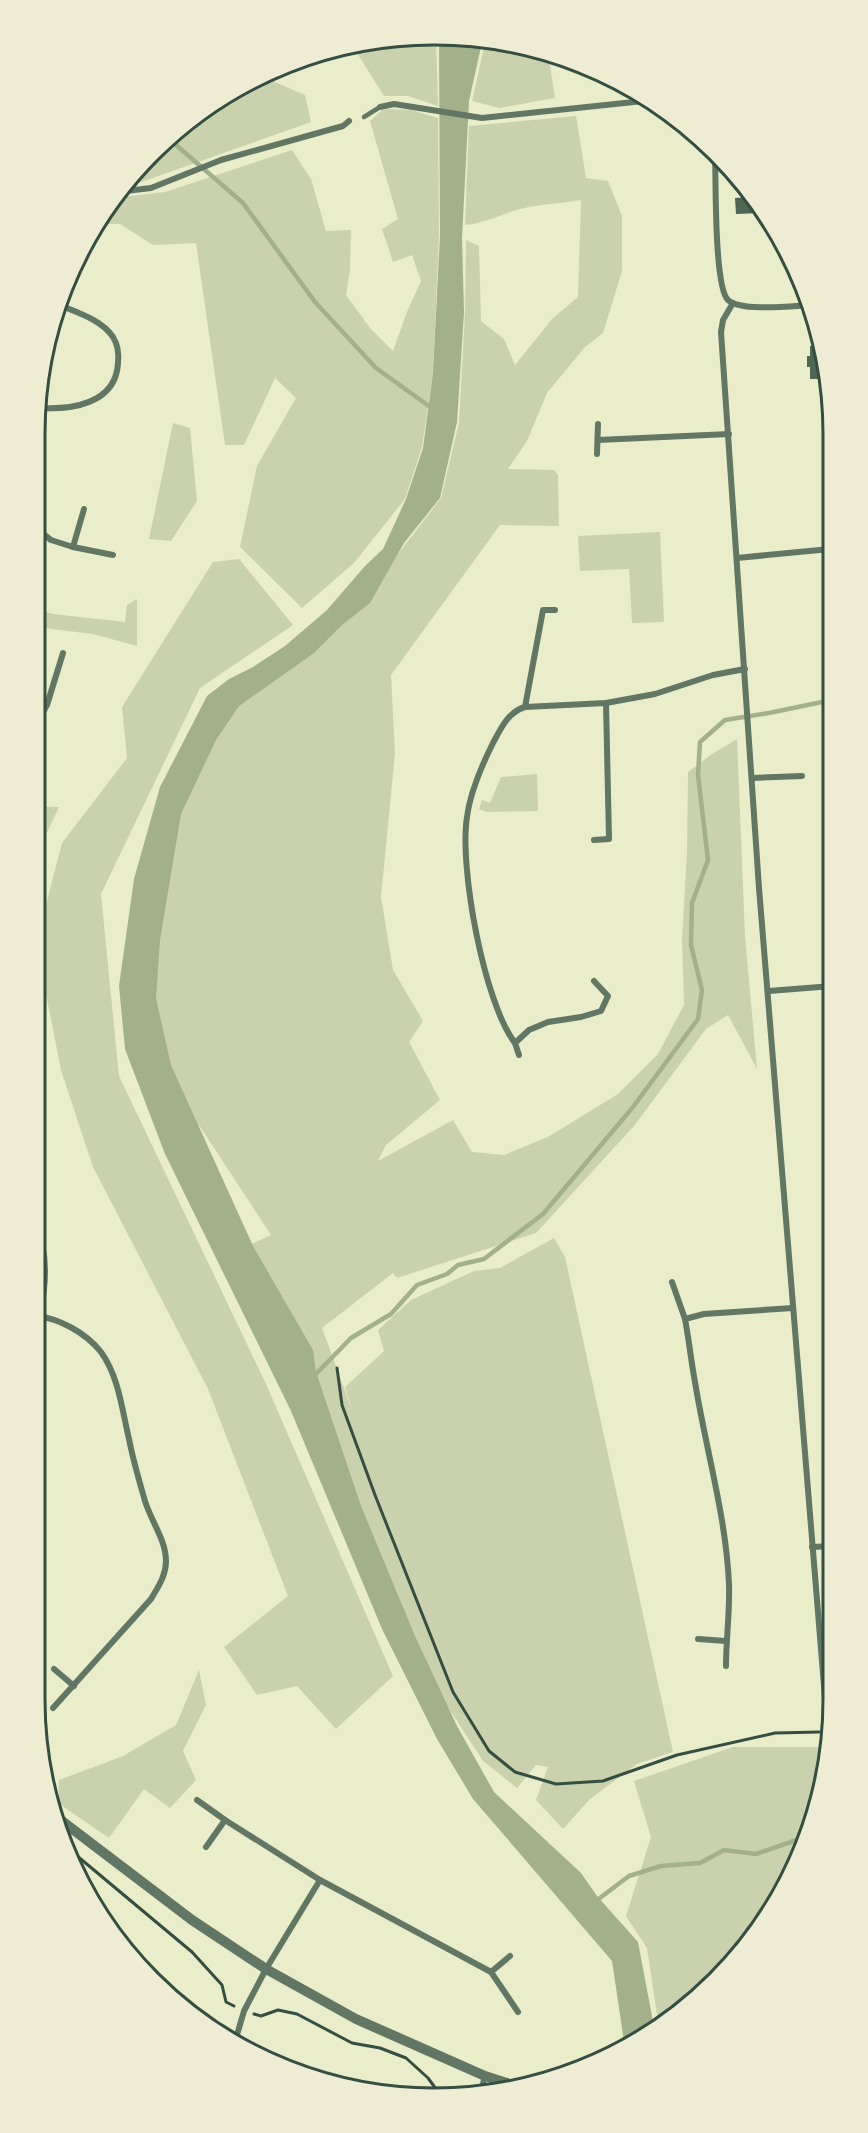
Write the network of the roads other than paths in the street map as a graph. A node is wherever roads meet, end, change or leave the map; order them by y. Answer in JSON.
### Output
{"nodes":[{"id":1,"x":636,"y":102,"type":"edge"},
{"id":2,"x":380,"y":107,"type":"joint"},
{"id":3,"x":364,"y":117,"type":"dead end"},
{"id":4,"x":349,"y":121,"type":"dead end"},
{"id":5,"x":715,"y":166,"type":"edge"},
{"id":6,"x":131,"y":190,"type":"edge"},
{"id":7,"x":733,"y":303,"type":"junction"},
{"id":8,"x":801,"y":305,"type":"edge"},
{"id":9,"x":66,"y":308,"type":"edge"},
{"id":10,"x":46,"y":408,"type":"edge"},
{"id":11,"x":598,"y":424,"type":"dead end"},
{"id":12,"x":729,"y":434,"type":"junction"},
{"id":13,"x":598,"y":440,"type":"junction"},
{"id":14,"x":597,"y":454,"type":"dead end"},
{"id":15,"x":84,"y":508,"type":"dead end"},
{"id":16,"x":45,"y":535,"type":"edge"},
{"id":17,"x":73,"y":547,"type":"junction"},
{"id":18,"x":823,"y":550,"type":"edge"},
{"id":19,"x":113,"y":555,"type":"dead end"},
{"id":20,"x":737,"y":558,"type":"junction"},
{"id":21,"x":555,"y":610,"type":"dead end"},
{"id":22,"x":63,"y":653,"type":"dead end"},
{"id":23,"x":745,"y":669,"type":"junction"},
{"id":24,"x":606,"y":703,"type":"junction"},
{"id":25,"x":525,"y":707,"type":"junction"},
{"id":26,"x":45,"y":709,"type":"edge"},
{"id":27,"x":802,"y":776,"type":"dead end"},
{"id":28,"x":752,"y":778,"type":"junction"},
{"id":29,"x":594,"y":840,"type":"dead end"},
{"id":30,"x":594,"y":981,"type":"dead end"},
{"id":31,"x":823,"y":987,"type":"edge"},
{"id":32,"x":769,"y":991,"type":"junction"},
{"id":33,"x":515,"y":1043,"type":"junction"},
{"id":34,"x":519,"y":1055,"type":"dead end"},
{"id":35,"x":45,"y":1264,"type":"edge"},
{"id":36,"x":45,"y":1280,"type":"edge"},
{"id":37,"x":672,"y":1282,"type":"dead end"},
{"id":38,"x":794,"y":1308,"type":"junction"},
{"id":39,"x":45,"y":1317,"type":"edge"},
{"id":40,"x":685,"y":1319,"type":"junction"},
{"id":41,"x":823,"y":1546,"type":"edge"},
{"id":42,"x":812,"y":1547,"type":"junction"},
{"id":43,"x":698,"y":1639,"type":"dead end"},
{"id":44,"x":726,"y":1641,"type":"junction"},
{"id":45,"x":726,"y":1666,"type":"dead end"},
{"id":46,"x":54,"y":1669,"type":"dead end"},
{"id":47,"x":823,"y":1684,"type":"edge"},
{"id":48,"x":74,"y":1686,"type":"junction"},
{"id":49,"x":53,"y":1708,"type":"dead end"},
{"id":50,"x":197,"y":1800,"type":"dead end"},
{"id":51,"x":225,"y":1820,"type":"junction"},
{"id":52,"x":66,"y":1824,"type":"edge"},
{"id":53,"x":206,"y":1847,"type":"dead end"},
{"id":54,"x":320,"y":1880,"type":"junction"},
{"id":55,"x":510,"y":1956,"type":"dead end"},
{"id":56,"x":266,"y":1969,"type":"junction"},
{"id":57,"x":490,"y":1972,"type":"junction"},
{"id":58,"x":518,"y":2012,"type":"dead end"},
{"id":59,"x":237,"y":2035,"type":"edge"},
{"id":60,"x":484,"y":2076,"type":"junction"},
{"id":61,"x":503,"y":2082,"type":"edge"},
{"id":62,"x":482,"y":2085,"type":"edge"}],
"edges":[{"from":1,"to":2,"type":"street"},
{"from":2,"to":3,"type":"lane"},
{"from":4,"to":6,"type":"street"},
{"from":5,"to":7,"type":"street"},
{"from":7,"to":8,"type":"street"},
{"from":7,"to":12,"type":"street"},
{"from":9,"to":10,"type":"street"},
{"from":11,"to":13,"type":"street"},
{"from":12,"to":13,"type":"street"},
{"from":12,"to":20,"type":"street"},
{"from":13,"to":14,"type":"street"},
{"from":15,"to":17,"type":"street"},
{"from":16,"to":17,"type":"street"},
{"from":17,"to":19,"type":"street"},
{"from":18,"to":20,"type":"street"},
{"from":20,"to":23,"type":"street"},
{"from":21,"to":25,"type":"street"},
{"from":22,"to":26,"type":"street"},
{"from":23,"to":24,"type":"street"},
{"from":23,"to":28,"type":"street"},
{"from":24,"to":25,"type":"street"},
{"from":24,"to":29,"type":"street"},
{"from":25,"to":33,"type":"street"},
{"from":27,"to":28,"type":"street"},
{"from":28,"to":32,"type":"street"},
{"from":30,"to":33,"type":"street"},
{"from":31,"to":32,"type":"street"},
{"from":32,"to":38,"type":"street"},
{"from":33,"to":34,"type":"street"},
{"from":35,"to":36,"type":"street"},
{"from":37,"to":40,"type":"street"},
{"from":38,"to":40,"type":"street"},
{"from":38,"to":42,"type":"street"},
{"from":39,"to":48,"type":"street"},
{"from":40,"to":44,"type":"street"},
{"from":41,"to":42,"type":"street"},
{"from":42,"to":47,"type":"street"},
{"from":43,"to":44,"type":"street"},
{"from":44,"to":45,"type":"street"},
{"from":46,"to":48,"type":"street"},
{"from":48,"to":49,"type":"street"},
{"from":50,"to":51,"type":"street"},
{"from":51,"to":53,"type":"street"},
{"from":51,"to":54,"type":"street"},
{"from":52,"to":56,"type":"street"},
{"from":54,"to":56,"type":"street"},
{"from":54,"to":57,"type":"street"},
{"from":55,"to":57,"type":"street"},
{"from":56,"to":59,"type":"street"},
{"from":56,"to":60,"type":"street"},
{"from":57,"to":58,"type":"street"},
{"from":60,"to":61,"type":"street"},
{"from":60,"to":62,"type":"street"}]}
